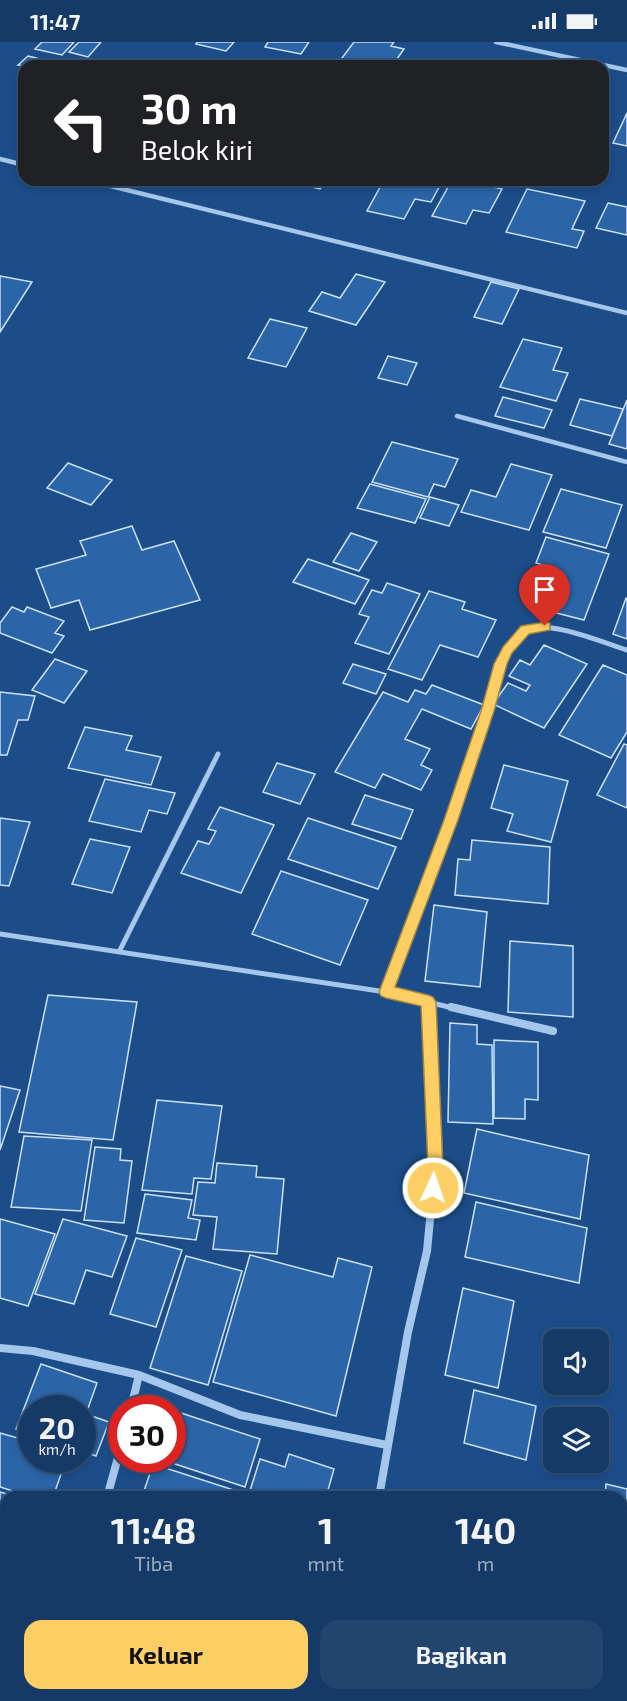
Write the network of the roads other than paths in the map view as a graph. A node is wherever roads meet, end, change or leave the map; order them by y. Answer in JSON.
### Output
{"nodes":[{"id":1,"x":496,"y":42,"type":"edge"},
{"id":2,"x":580,"y":60,"type":"edge"},
{"id":3,"x":609,"y":66,"type":"edge"},
{"id":4,"x":627,"y":70,"type":"edge"},
{"id":5,"x":0,"y":159,"type":"edge"},
{"id":6,"x":18,"y":164,"type":"edge"},
{"id":7,"x":110,"y":186,"type":"edge"},
{"id":8,"x":627,"y":313,"type":"edge"},
{"id":9,"x":457,"y":416,"type":"dead end"},
{"id":10,"x":627,"y":462,"type":"edge"},
{"id":11,"x":627,"y":650,"type":"edge"},
{"id":12,"x":218,"y":754,"type":"dead end"},
{"id":13,"x":0,"y":934,"type":"edge"},
{"id":14,"x":119,"y":952,"type":"junction"},
{"id":15,"x":386,"y":992,"type":"junction"},
{"id":16,"x":428,"y":1002,"type":"junction"},
{"id":17,"x":554,"y":1031,"type":"dead end"},
{"id":18,"x":0,"y":1348,"type":"edge"},
{"id":19,"x":139,"y":1376,"type":"junction"},
{"id":20,"x":134,"y":1395,"type":"edge"},
{"id":21,"x":387,"y":1445,"type":"junction"},
{"id":22,"x":114,"y":1473,"type":"edge"},
{"id":23,"x":109,"y":1491,"type":"edge"},
{"id":24,"x":381,"y":1491,"type":"edge"}],
"edges":[{"from":1,"to":2,"type":"street"},
{"from":3,"to":4,"type":"street"},
{"from":5,"to":6,"type":"street"},
{"from":7,"to":8,"type":"street"},
{"from":9,"to":10,"type":"street"},
{"from":11,"to":15,"type":"street"},
{"from":12,"to":14,"type":"street"},
{"from":13,"to":14,"type":"street"},
{"from":14,"to":15,"type":"street"},
{"from":15,"to":16,"type":"street"},
{"from":16,"to":17,"type":"street"},
{"from":16,"to":21,"type":"street"},
{"from":18,"to":19,"type":"street"},
{"from":19,"to":20,"type":"street"},
{"from":19,"to":21,"type":"street"},
{"from":21,"to":24,"type":"street"},
{"from":22,"to":23,"type":"street"}]}
